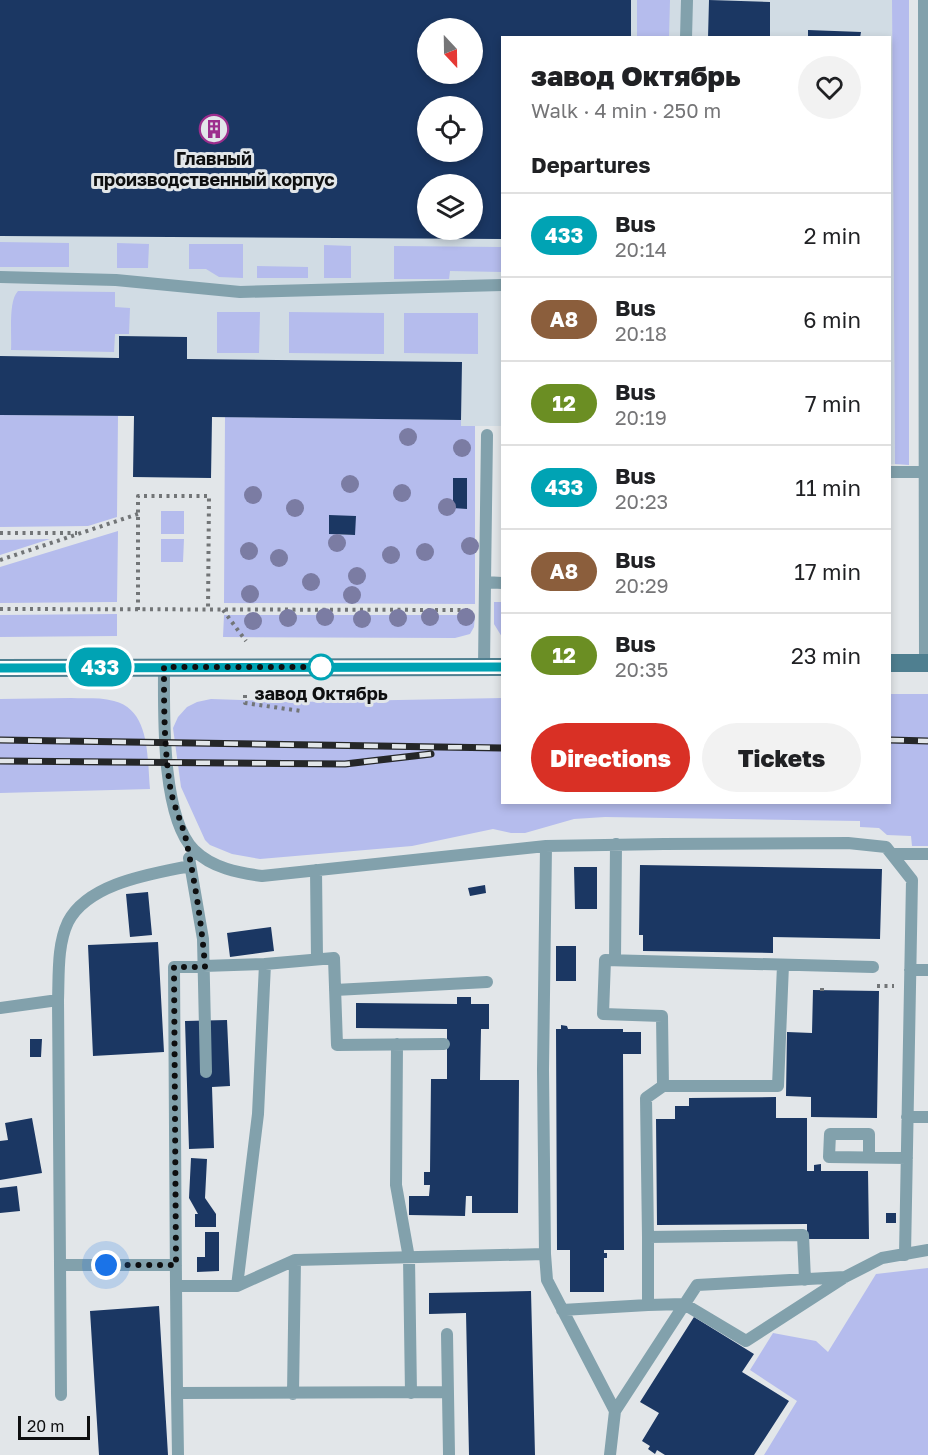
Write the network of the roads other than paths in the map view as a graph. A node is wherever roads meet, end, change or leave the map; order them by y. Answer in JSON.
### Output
{"nodes":[{"id":1,"x":687,"y":0,"type":"edge"},
{"id":2,"x":924,"y":0,"type":"edge"},
{"id":3,"x":686,"y":36,"type":"edge"},
{"id":4,"x":0,"y":277,"type":"edge"},
{"id":5,"x":501,"y":285,"type":"edge"},
{"id":6,"x":488,"y":435,"type":"dead end"},
{"id":7,"x":926,"y":454,"type":"edge"},
{"id":8,"x":891,"y":472,"type":"edge"},
{"id":9,"x":924,"y":472,"type":"junction"},
{"id":10,"x":485,"y":582,"type":"junction"},
{"id":11,"x":501,"y":583,"type":"edge"},
{"id":12,"x":891,"y":663,"type":"edge"},
{"id":13,"x":927,"y":663,"type":"edge"},
{"id":14,"x":164,"y":667,"type":"junction"},
{"id":15,"x":493,"y":667,"type":"edge"},
{"id":16,"x":0,"y":668,"type":"edge"},
{"id":17,"x":186,"y":841,"type":"junction"},
{"id":18,"x":616,"y":844,"type":"junction"},
{"id":19,"x":546,"y":846,"type":"junction"},
{"id":20,"x":892,"y":854,"type":"junction"},
{"id":21,"x":928,"y":854,"type":"edge"},
{"id":22,"x":190,"y":866,"type":"junction"},
{"id":23,"x":316,"y":870,"type":"junction"},
{"id":24,"x":317,"y":959,"type":"junction"},
{"id":25,"x":615,"y":960,"type":"junction"},
{"id":26,"x":265,"y":964,"type":"junction"},
{"id":27,"x":783,"y":965,"type":"junction"},
{"id":28,"x":205,"y":967,"type":"junction"},
{"id":29,"x":873,"y":967,"type":"dead end"},
{"id":30,"x":910,"y":970,"type":"junction"},
{"id":31,"x":928,"y":970,"type":"edge"},
{"id":32,"x":487,"y":982,"type":"dead end"},
{"id":33,"x":335,"y":990,"type":"junction"},
{"id":34,"x":58,"y":1000,"type":"junction"},
{"id":35,"x":0,"y":1008,"type":"edge"},
{"id":36,"x":397,"y":1044,"type":"junction"},
{"id":37,"x":444,"y":1044,"type":"dead end"},
{"id":38,"x":206,"y":1072,"type":"dead end"},
{"id":39,"x":663,"y":1086,"type":"junction"},
{"id":40,"x":907,"y":1117,"type":"junction"},
{"id":41,"x":928,"y":1117,"type":"edge"},
{"id":42,"x":869,"y":1157,"type":"dead end"},
{"id":43,"x":907,"y":1158,"type":"junction"},
{"id":44,"x":648,"y":1237,"type":"junction"},
{"id":45,"x":928,"y":1250,"type":"edge"},
{"id":46,"x":545,"y":1254,"type":"junction"},
{"id":47,"x":905,"y":1255,"type":"junction"},
{"id":48,"x":409,"y":1258,"type":"junction"},
{"id":49,"x":295,"y":1260,"type":"junction"},
{"id":50,"x":60,"y":1264,"type":"junction"},
{"id":51,"x":176,"y":1265,"type":"junction"},
{"id":52,"x":845,"y":1277,"type":"junction"},
{"id":53,"x":805,"y":1280,"type":"junction"},
{"id":54,"x":176,"y":1286,"type":"junction"},
{"id":55,"x":237,"y":1286,"type":"junction"},
{"id":56,"x":684,"y":1304,"type":"junction"},
{"id":57,"x":648,"y":1305,"type":"junction"},
{"id":58,"x":562,"y":1310,"type":"junction"},
{"id":59,"x":447,"y":1334,"type":"dead end"},
{"id":60,"x":447,"y":1392,"type":"junction"},
{"id":61,"x":177,"y":1393,"type":"junction"},
{"id":62,"x":411,"y":1393,"type":"junction"},
{"id":63,"x":293,"y":1394,"type":"junction"},
{"id":64,"x":61,"y":1395,"type":"dead end"},
{"id":65,"x":615,"y":1411,"type":"junction"},
{"id":66,"x":450,"y":1454,"type":"edge"},
{"id":67,"x":177,"y":1455,"type":"edge"},
{"id":68,"x":610,"y":1455,"type":"edge"}],
"edges":[{"from":1,"to":3,"type":"lane"},
{"from":2,"to":7,"type":"lane"},
{"from":4,"to":5,"type":"lane"},
{"from":6,"to":10,"type":"lane"},
{"from":7,"to":9,"type":"lane"},
{"from":8,"to":9,"type":"lane"},
{"from":9,"to":13,"type":"lane"},
{"from":10,"to":11,"type":"lane"},
{"from":10,"to":15,"type":"lane"},
{"from":12,"to":13,"type":"main road"},
{"from":14,"to":15,"type":"main road"},
{"from":14,"to":16,"type":"main road"},
{"from":14,"to":17,"type":"lane"},
{"from":17,"to":22,"type":"lane"},
{"from":17,"to":23,"type":"lane"},
{"from":18,"to":19,"type":"lane"},
{"from":18,"to":20,"type":"lane"},
{"from":18,"to":25,"type":"lane"},
{"from":19,"to":23,"type":"lane"},
{"from":19,"to":46,"type":"lane"},
{"from":20,"to":21,"type":"lane"},
{"from":20,"to":30,"type":"lane"},
{"from":22,"to":28,"type":"lane"},
{"from":22,"to":34,"type":"lane"},
{"from":23,"to":24,"type":"lane"},
{"from":24,"to":26,"type":"lane"},
{"from":24,"to":33,"type":"lane"},
{"from":25,"to":27,"type":"lane"},
{"from":25,"to":39,"type":"lane"},
{"from":26,"to":28,"type":"lane"},
{"from":26,"to":55,"type":"lane"},
{"from":27,"to":29,"type":"lane"},
{"from":27,"to":39,"type":"lane"},
{"from":28,"to":38,"type":"lane"},
{"from":28,"to":51,"type":"lane"},
{"from":30,"to":31,"type":"lane"},
{"from":30,"to":40,"type":"lane"},
{"from":32,"to":33,"type":"lane"},
{"from":33,"to":36,"type":"lane"},
{"from":34,"to":35,"type":"lane"},
{"from":34,"to":50,"type":"lane"},
{"from":36,"to":37,"type":"lane"},
{"from":36,"to":48,"type":"lane"},
{"from":39,"to":44,"type":"lane"},
{"from":40,"to":41,"type":"lane"},
{"from":40,"to":43,"type":"lane"},
{"from":42,"to":43,"type":"lane"},
{"from":43,"to":47,"type":"lane"},
{"from":44,"to":53,"type":"lane"},
{"from":44,"to":57,"type":"lane"},
{"from":45,"to":47,"type":"lane"},
{"from":46,"to":48,"type":"lane"},
{"from":46,"to":58,"type":"lane"},
{"from":47,"to":52,"type":"lane"},
{"from":48,"to":49,"type":"lane"},
{"from":48,"to":62,"type":"lane"},
{"from":49,"to":55,"type":"lane"},
{"from":49,"to":63,"type":"lane"},
{"from":50,"to":51,"type":"lane"},
{"from":50,"to":64,"type":"lane"},
{"from":51,"to":54,"type":"lane"},
{"from":52,"to":53,"type":"lane"},
{"from":52,"to":56,"type":"lane"},
{"from":53,"to":56,"type":"lane"},
{"from":54,"to":55,"type":"lane"},
{"from":54,"to":61,"type":"lane"},
{"from":56,"to":57,"type":"lane"},
{"from":56,"to":65,"type":"lane"},
{"from":57,"to":58,"type":"lane"},
{"from":58,"to":65,"type":"lane"},
{"from":59,"to":60,"type":"lane"},
{"from":60,"to":62,"type":"lane"},
{"from":60,"to":66,"type":"lane"},
{"from":61,"to":63,"type":"lane"},
{"from":61,"to":67,"type":"lane"},
{"from":62,"to":63,"type":"lane"},
{"from":65,"to":68,"type":"lane"}]}
